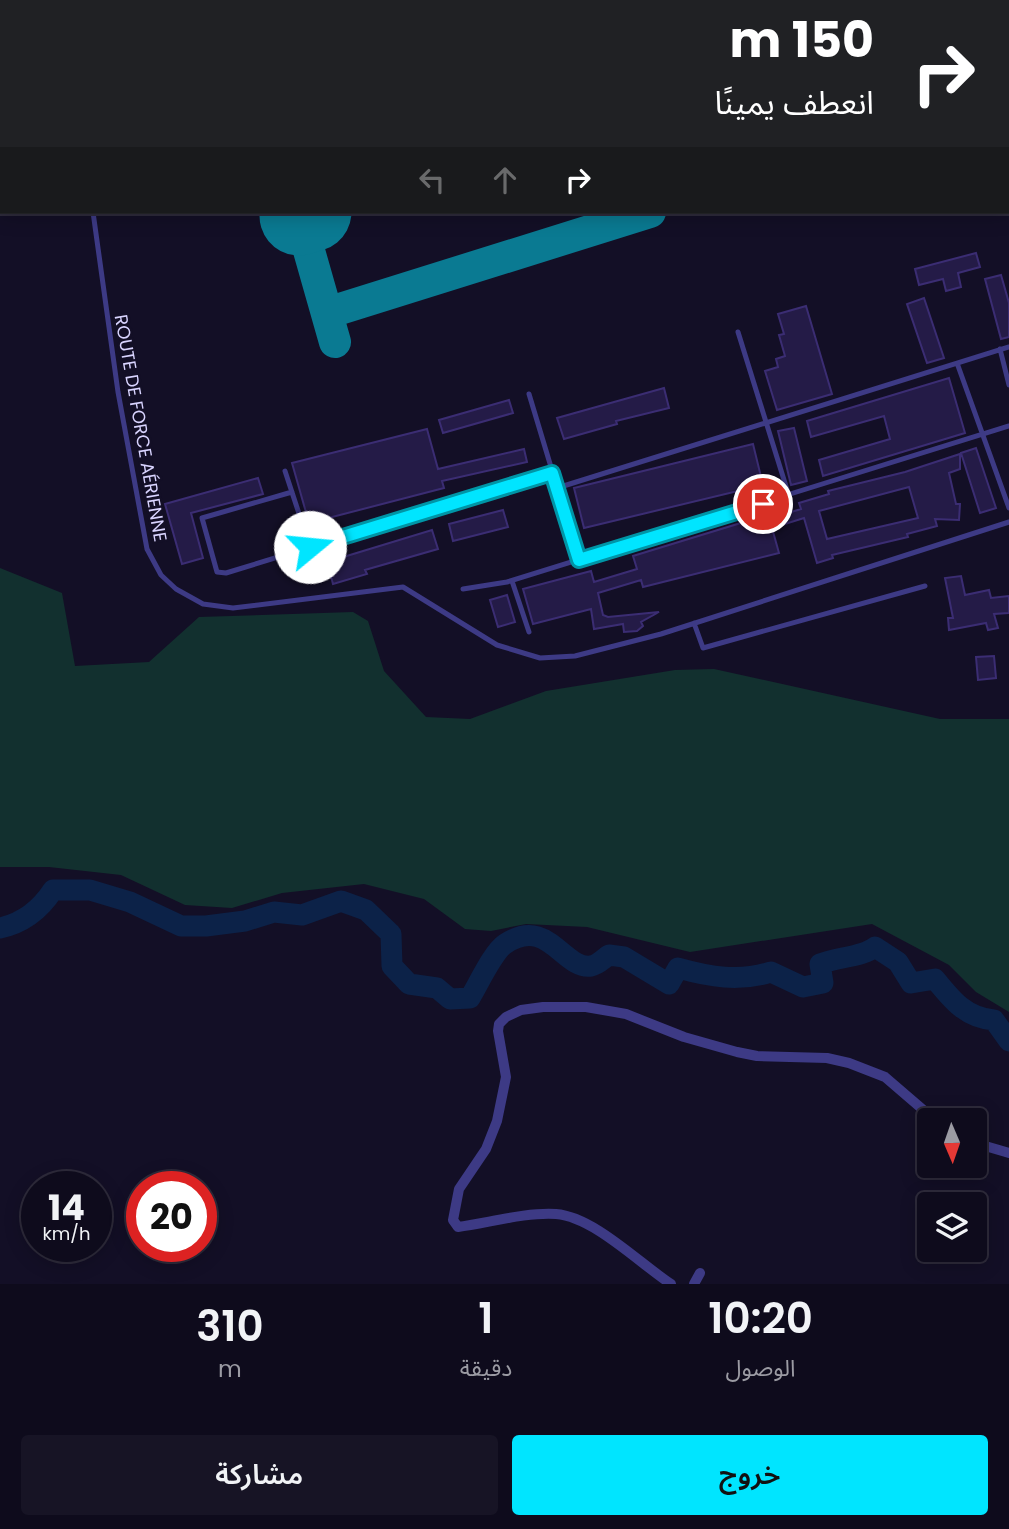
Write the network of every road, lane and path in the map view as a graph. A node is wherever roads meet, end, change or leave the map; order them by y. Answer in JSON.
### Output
{"nodes":[{"id":1,"x":93,"y":214,"type":"edge"},
{"id":2,"x":738,"y":332,"type":"dead end"},
{"id":3,"x":1009,"y":346,"type":"edge"},
{"id":4,"x":1000,"y":349,"type":"junction"},
{"id":5,"x":957,"y":363,"type":"junction"},
{"id":6,"x":1009,"y":385,"type":"edge"},
{"id":7,"x":529,"y":394,"type":"dead end"},
{"id":8,"x":766,"y":423,"type":"junction"},
{"id":9,"x":1009,"y":426,"type":"edge"},
{"id":10,"x":981,"y":435,"type":"junction"},
{"id":11,"x":285,"y":471,"type":"dead end"},
{"id":12,"x":552,"y":473,"type":"junction"},
{"id":13,"x":1009,"y":484,"type":"edge"},
{"id":14,"x":1001,"y":486,"type":"junction"},
{"id":15,"x":557,"y":488,"type":"junction"},
{"id":16,"x":292,"y":492,"type":"junction"},
{"id":17,"x":789,"y":496,"type":"junction"},
{"id":18,"x":1009,"y":508,"type":"edge"},
{"id":19,"x":1009,"y":522,"type":"edge"},
{"id":20,"x":310,"y":547,"type":"junction"},
{"id":21,"x":579,"y":560,"type":"junction"},
{"id":22,"x":512,"y":581,"type":"junction"},
{"id":23,"x":925,"y":586,"type":"dead end"},
{"id":24,"x":463,"y":589,"type":"dead end"},
{"id":25,"x":694,"y":623,"type":"junction"},
{"id":26,"x":529,"y":632,"type":"dead end"},
{"id":27,"x":921,"y":1108,"type":"edge"},
{"id":28,"x":987,"y":1147,"type":"edge"},
{"id":29,"x":1009,"y":1153,"type":"edge"},
{"id":30,"x":700,"y":1273,"type":"dead end"},
{"id":31,"x":671,"y":1284,"type":"edge"},
{"id":32,"x":694,"y":1284,"type":"edge"}],
"edges":[{"from":1,"to":25,"type":"lane","name":"ROUTE DE FORCE AÉRIENNE"},
{"from":2,"to":8,"type":"lane"},
{"from":3,"to":4,"type":"lane"},
{"from":4,"to":5,"type":"lane"},
{"from":4,"to":6,"type":"lane"},
{"from":5,"to":8,"type":"lane"},
{"from":5,"to":10,"type":"lane"},
{"from":7,"to":12,"type":"lane"},
{"from":8,"to":15,"type":"lane"},
{"from":8,"to":17,"type":"lane"},
{"from":9,"to":10,"type":"lane"},
{"from":10,"to":14,"type":"lane"},
{"from":10,"to":17,"type":"lane"},
{"from":11,"to":16,"type":"lane"},
{"from":12,"to":15,"type":"lane"},
{"from":12,"to":20,"type":"lane"},
{"from":13,"to":14,"type":"lane"},
{"from":14,"to":18,"type":"lane"},
{"from":15,"to":21,"type":"lane"},
{"from":16,"to":20,"type":"lane"},
{"from":16,"to":20,"type":"lane"},
{"from":17,"to":21,"type":"lane"},
{"from":19,"to":25,"type":"lane","name":"ROUTE DE FORCE AÉRIENNE"},
{"from":21,"to":22,"type":"lane"},
{"from":22,"to":24,"type":"lane"},
{"from":22,"to":26,"type":"lane"},
{"from":23,"to":25,"type":"lane"},
{"from":27,"to":31,"type":"street"},
{"from":28,"to":29,"type":"street"},
{"from":30,"to":32,"type":"street"}]}
